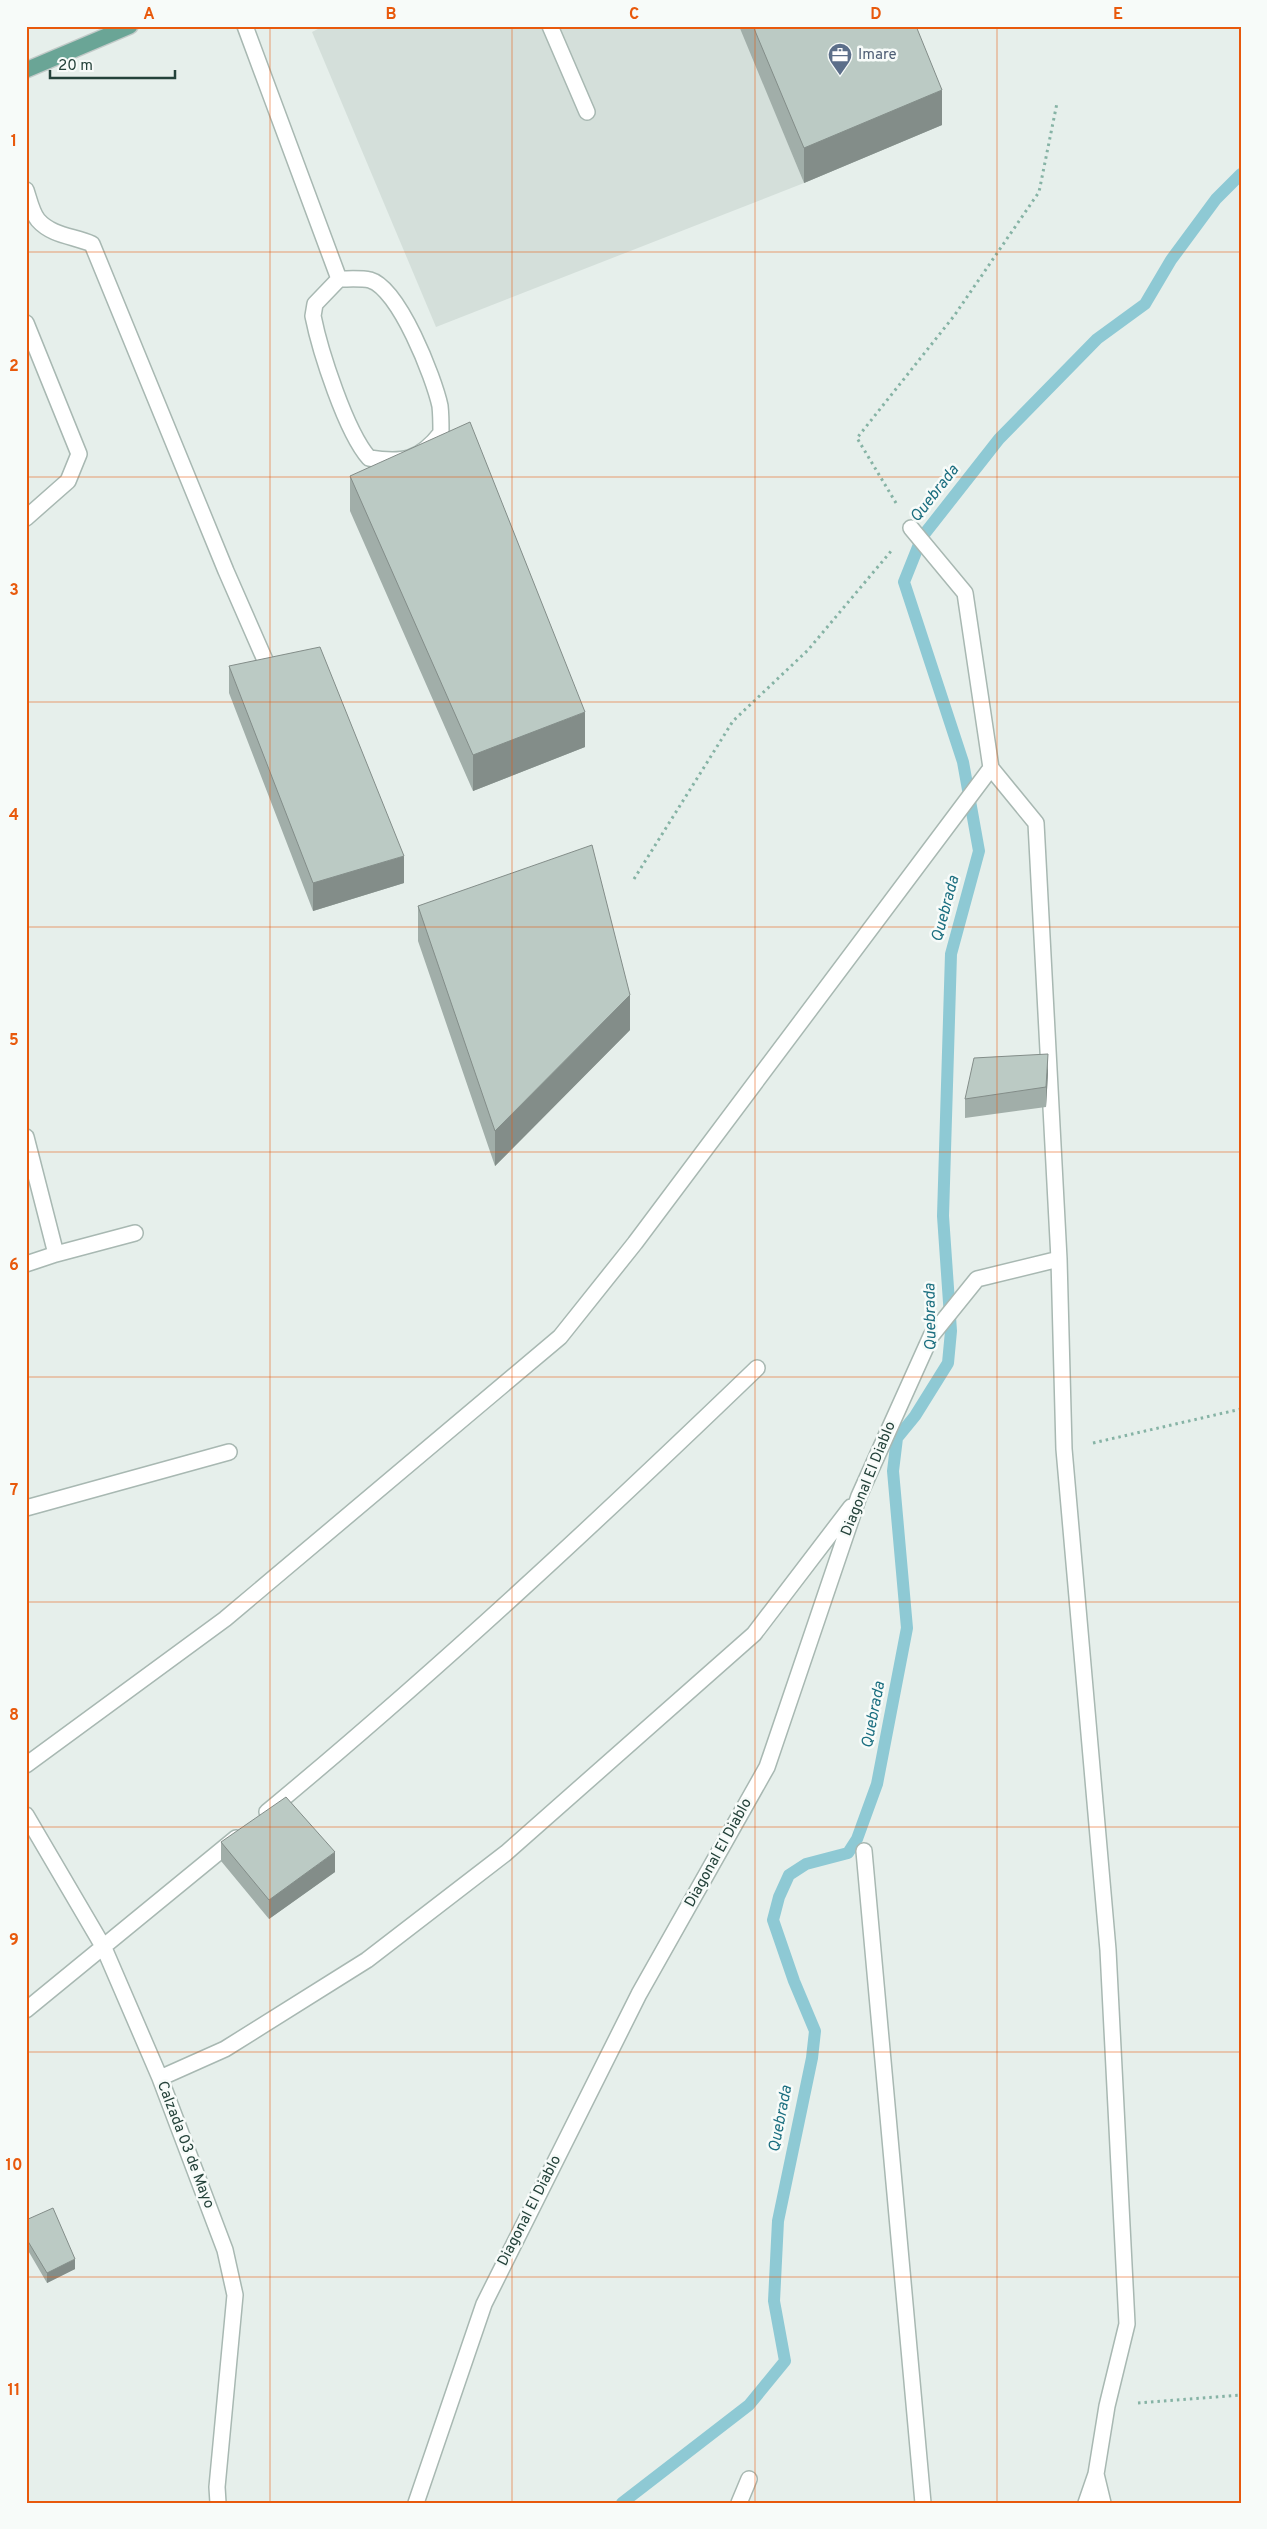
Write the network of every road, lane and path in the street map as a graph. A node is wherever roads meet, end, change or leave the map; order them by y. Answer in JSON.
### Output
{"nodes":[{"id":1,"x":130,"y":26,"type":"edge"},
{"id":2,"x":245,"y":26,"type":"edge"},
{"id":3,"x":550,"y":26,"type":"edge"},
{"id":4,"x":26,"y":70,"type":"edge"},
{"id":5,"x":1057,"y":103,"type":"dead end"},
{"id":6,"x":587,"y":112,"type":"dead end"},
{"id":7,"x":26,"y":190,"type":"edge"},
{"id":8,"x":340,"y":279,"type":"junction"},
{"id":9,"x":26,"y":323,"type":"edge"},
{"id":10,"x":26,"y":518,"type":"edge"},
{"id":11,"x":913,"y":531,"type":"junction"},
{"id":12,"x":272,"y":676,"type":"edge"},
{"id":13,"x":991,"y":768,"type":"junction"},
{"id":14,"x":634,"y":879,"type":"dead end"},
{"id":15,"x":26,"y":1137,"type":"edge"},
{"id":16,"x":135,"y":1233,"type":"dead end"},
{"id":17,"x":56,"y":1254,"type":"junction"},
{"id":18,"x":1059,"y":1259,"type":"junction"},
{"id":19,"x":26,"y":1264,"type":"edge"},
{"id":20,"x":757,"y":1368,"type":"dead end"},
{"id":21,"x":1241,"y":1409,"type":"edge"},
{"id":22,"x":1064,"y":1449,"type":"junction"},
{"id":23,"x":230,"y":1452,"type":"dead end"},
{"id":24,"x":859,"y":1496,"type":"junction"},
{"id":25,"x":26,"y":1508,"type":"edge"},
{"id":26,"x":26,"y":1765,"type":"edge"},
{"id":27,"x":26,"y":1815,"type":"edge"},
{"id":28,"x":864,"y":1851,"type":"dead end"},
{"id":29,"x":104,"y":1948,"type":"junction"},
{"id":30,"x":26,"y":2010,"type":"edge"},
{"id":31,"x":160,"y":2078,"type":"junction"},
{"id":32,"x":1241,"y":2395,"type":"edge"},
{"id":33,"x":1107,"y":2406,"type":"junction"},
{"id":34,"x":1096,"y":2474,"type":"junction"},
{"id":35,"x":748,"y":2479,"type":"dead end"},
{"id":36,"x":218,"y":2503,"type":"edge"},
{"id":37,"x":416,"y":2503,"type":"edge"},
{"id":38,"x":739,"y":2503,"type":"edge"},
{"id":39,"x":923,"y":2503,"type":"edge"},
{"id":40,"x":1086,"y":2503,"type":"edge"},
{"id":41,"x":1104,"y":2503,"type":"edge"}],
"edges":[{"from":1,"to":4,"type":"main road"},
{"from":2,"to":8,"type":"street"},
{"from":3,"to":6,"type":"street"},
{"from":5,"to":11,"type":"path"},
{"from":7,"to":12,"type":"street"},
{"from":8,"to":8,"type":"street"},
{"from":9,"to":10,"type":"street"},
{"from":11,"to":13,"type":"street"},
{"from":11,"to":14,"type":"path"},
{"from":13,"to":18,"type":"street"},
{"from":13,"to":26,"type":"street"},
{"from":15,"to":17,"type":"street"},
{"from":16,"to":17,"type":"street"},
{"from":17,"to":19,"type":"street"},
{"from":18,"to":22,"type":"street"},
{"from":18,"to":24,"type":"street","name":"Diagonal El Diablo"},
{"from":20,"to":29,"type":"street"},
{"from":21,"to":22,"type":"path"},
{"from":22,"to":33,"type":"street"},
{"from":23,"to":25,"type":"street"},
{"from":24,"to":31,"type":"street"},
{"from":24,"to":37,"type":"street","name":"Diagonal El Diablo"},
{"from":27,"to":29,"type":"street","name":"Calzada 03 de Mayo"},
{"from":28,"to":39,"type":"street"},
{"from":29,"to":30,"type":"street"},
{"from":29,"to":31,"type":"street","name":"Calzada 03 de Mayo"},
{"from":31,"to":36,"type":"street","name":"Calzada 03 de Mayo"},
{"from":32,"to":33,"type":"path"},
{"from":33,"to":34,"type":"street"},
{"from":34,"to":40,"type":"street"},
{"from":34,"to":41,"type":"street"},
{"from":35,"to":38,"type":"street"}]}
